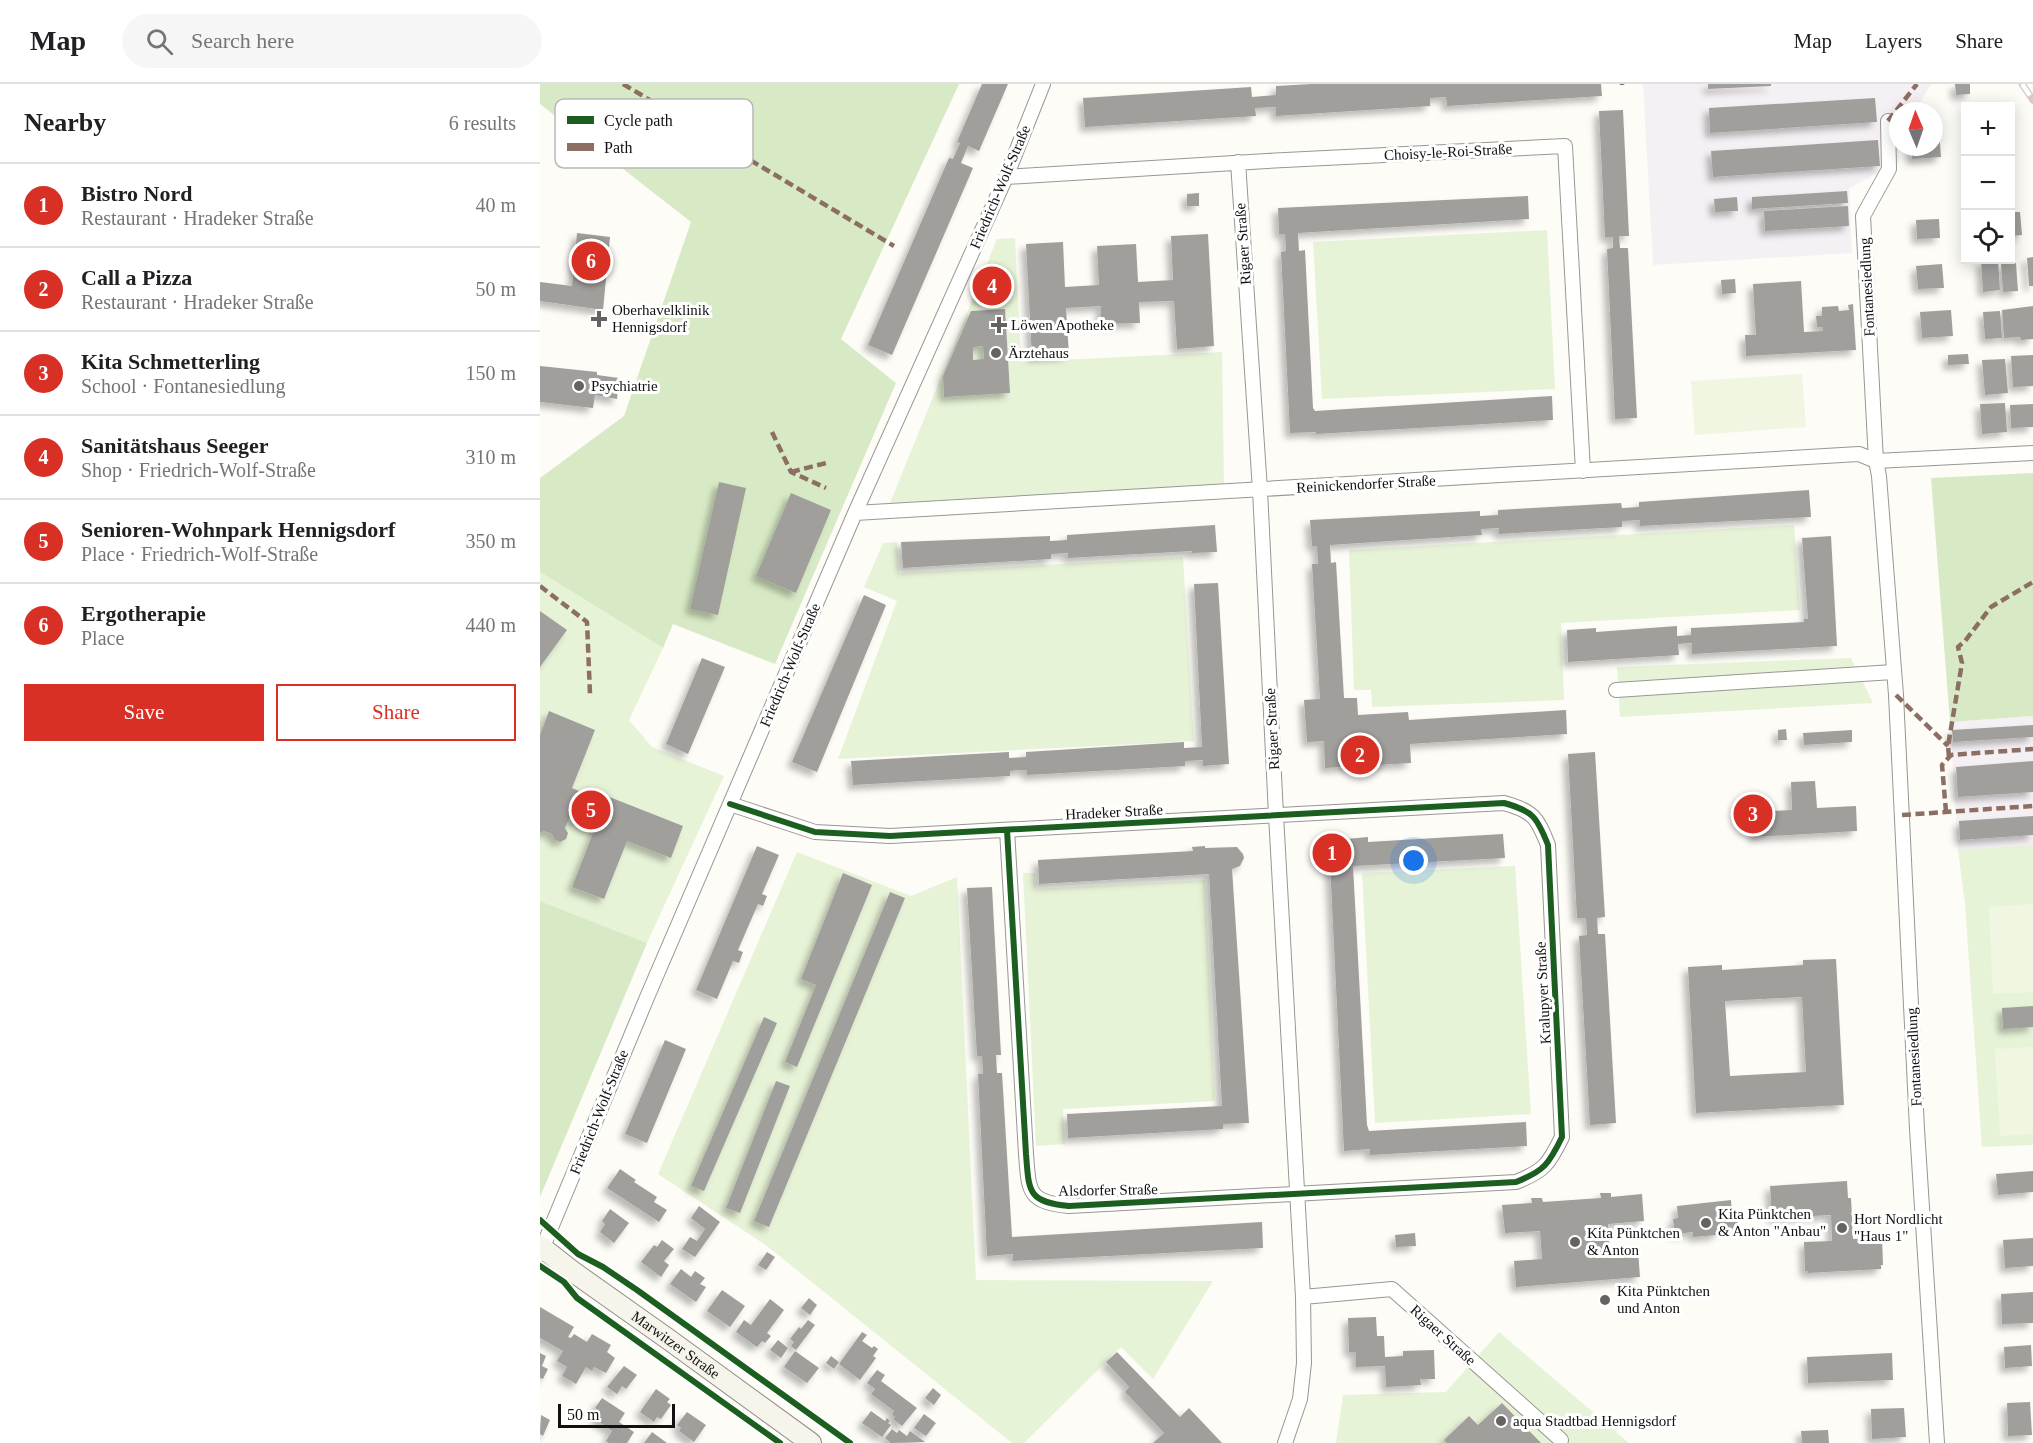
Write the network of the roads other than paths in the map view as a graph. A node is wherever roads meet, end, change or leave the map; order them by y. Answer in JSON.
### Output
{"nodes":[{"id":1,"x":1043,"y":84,"type":"edge"},
{"id":2,"x":1888,"y":120,"type":"dead end"},
{"id":3,"x":1239,"y":162,"type":"junction"},
{"id":4,"x":1006,"y":177,"type":"junction"},
{"id":5,"x":2033,"y":453,"type":"edge"},
{"id":6,"x":1876,"y":461,"type":"junction"},
{"id":7,"x":1583,"y":471,"type":"junction"},
{"id":8,"x":1260,"y":490,"type":"junction"},
{"id":9,"x":855,"y":513,"type":"junction"},
{"id":10,"x":1893,"y":672,"type":"junction"},
{"id":11,"x":1616,"y":690,"type":"dead end"},
{"id":12,"x":1504,"y":803,"type":"joint"},
{"id":13,"x":730,"y":804,"type":"junction"},
{"id":14,"x":1276,"y":815,"type":"junction"},
{"id":15,"x":1007,"y":830,"type":"junction"},
{"id":16,"x":1516,"y":1182,"type":"joint"},
{"id":17,"x":1298,"y":1194,"type":"junction"},
{"id":18,"x":541,"y":1250,"type":"edge"},
{"id":19,"x":1303,"y":1297,"type":"junction"},
{"id":20,"x":1561,"y":1440,"type":"dead end"},
{"id":21,"x":811,"y":1443,"type":"edge"},
{"id":22,"x":1285,"y":1443,"type":"edge"},
{"id":23,"x":1938,"y":1443,"type":"edge"}],
"edges":[{"from":1,"to":4,"type":"street","name":"Friedrich-Wolf-Straße"},
{"from":2,"to":6,"type":"street","name":"Fontanesiedlung"},
{"from":3,"to":4,"type":"street","name":"Choisy-le-Roi-Straße"},
{"from":3,"to":7,"type":"street","name":"Choisy-le-Roi-Straße"},
{"from":3,"to":8,"type":"street","name":"Rigaer Straße"},
{"from":4,"to":9,"type":"street","name":"Friedrich-Wolf-Straße"},
{"from":5,"to":6,"type":"street"},
{"from":6,"to":7,"type":"street","name":"Reinickendorfer Straße"},
{"from":6,"to":10,"type":"street","name":"Fontanesiedlung"},
{"from":7,"to":8,"type":"street","name":"Reinickendorfer Straße"},
{"from":8,"to":9,"type":"street","name":"Reinickendorfer Straße"},
{"from":8,"to":14,"type":"street","name":"Rigaer Straße"},
{"from":9,"to":13,"type":"street","name":"Friedrich-Wolf-Straße"},
{"from":10,"to":11,"type":"street"},
{"from":10,"to":23,"type":"street","name":"Fontanesiedlung"},
{"from":12,"to":14,"type":"street","name":"Hradeker Straße"},
{"from":12,"to":16,"type":"street","name":"Kralupyer Straße"},
{"from":13,"to":15,"type":"street","name":"Hradeker Straße"},
{"from":13,"to":18,"type":"street","name":"Friedrich-Wolf-Straße"},
{"from":14,"to":15,"type":"street","name":"Hradeker Straße"},
{"from":14,"to":17,"type":"street","name":"Rigaer Straße"},
{"from":15,"to":17,"type":"street","name":"Alsdorfer Straße"},
{"from":16,"to":17,"type":"street","name":"Alsdorfer Straße"},
{"from":17,"to":19,"type":"street","name":"Rigaer Straße"},
{"from":18,"to":21,"type":"main road","name":"Marwitzer Straße"},
{"from":19,"to":20,"type":"street","name":"Rigaer Straße"},
{"from":19,"to":22,"type":"street","name":"Rigaer Straße"}]}
